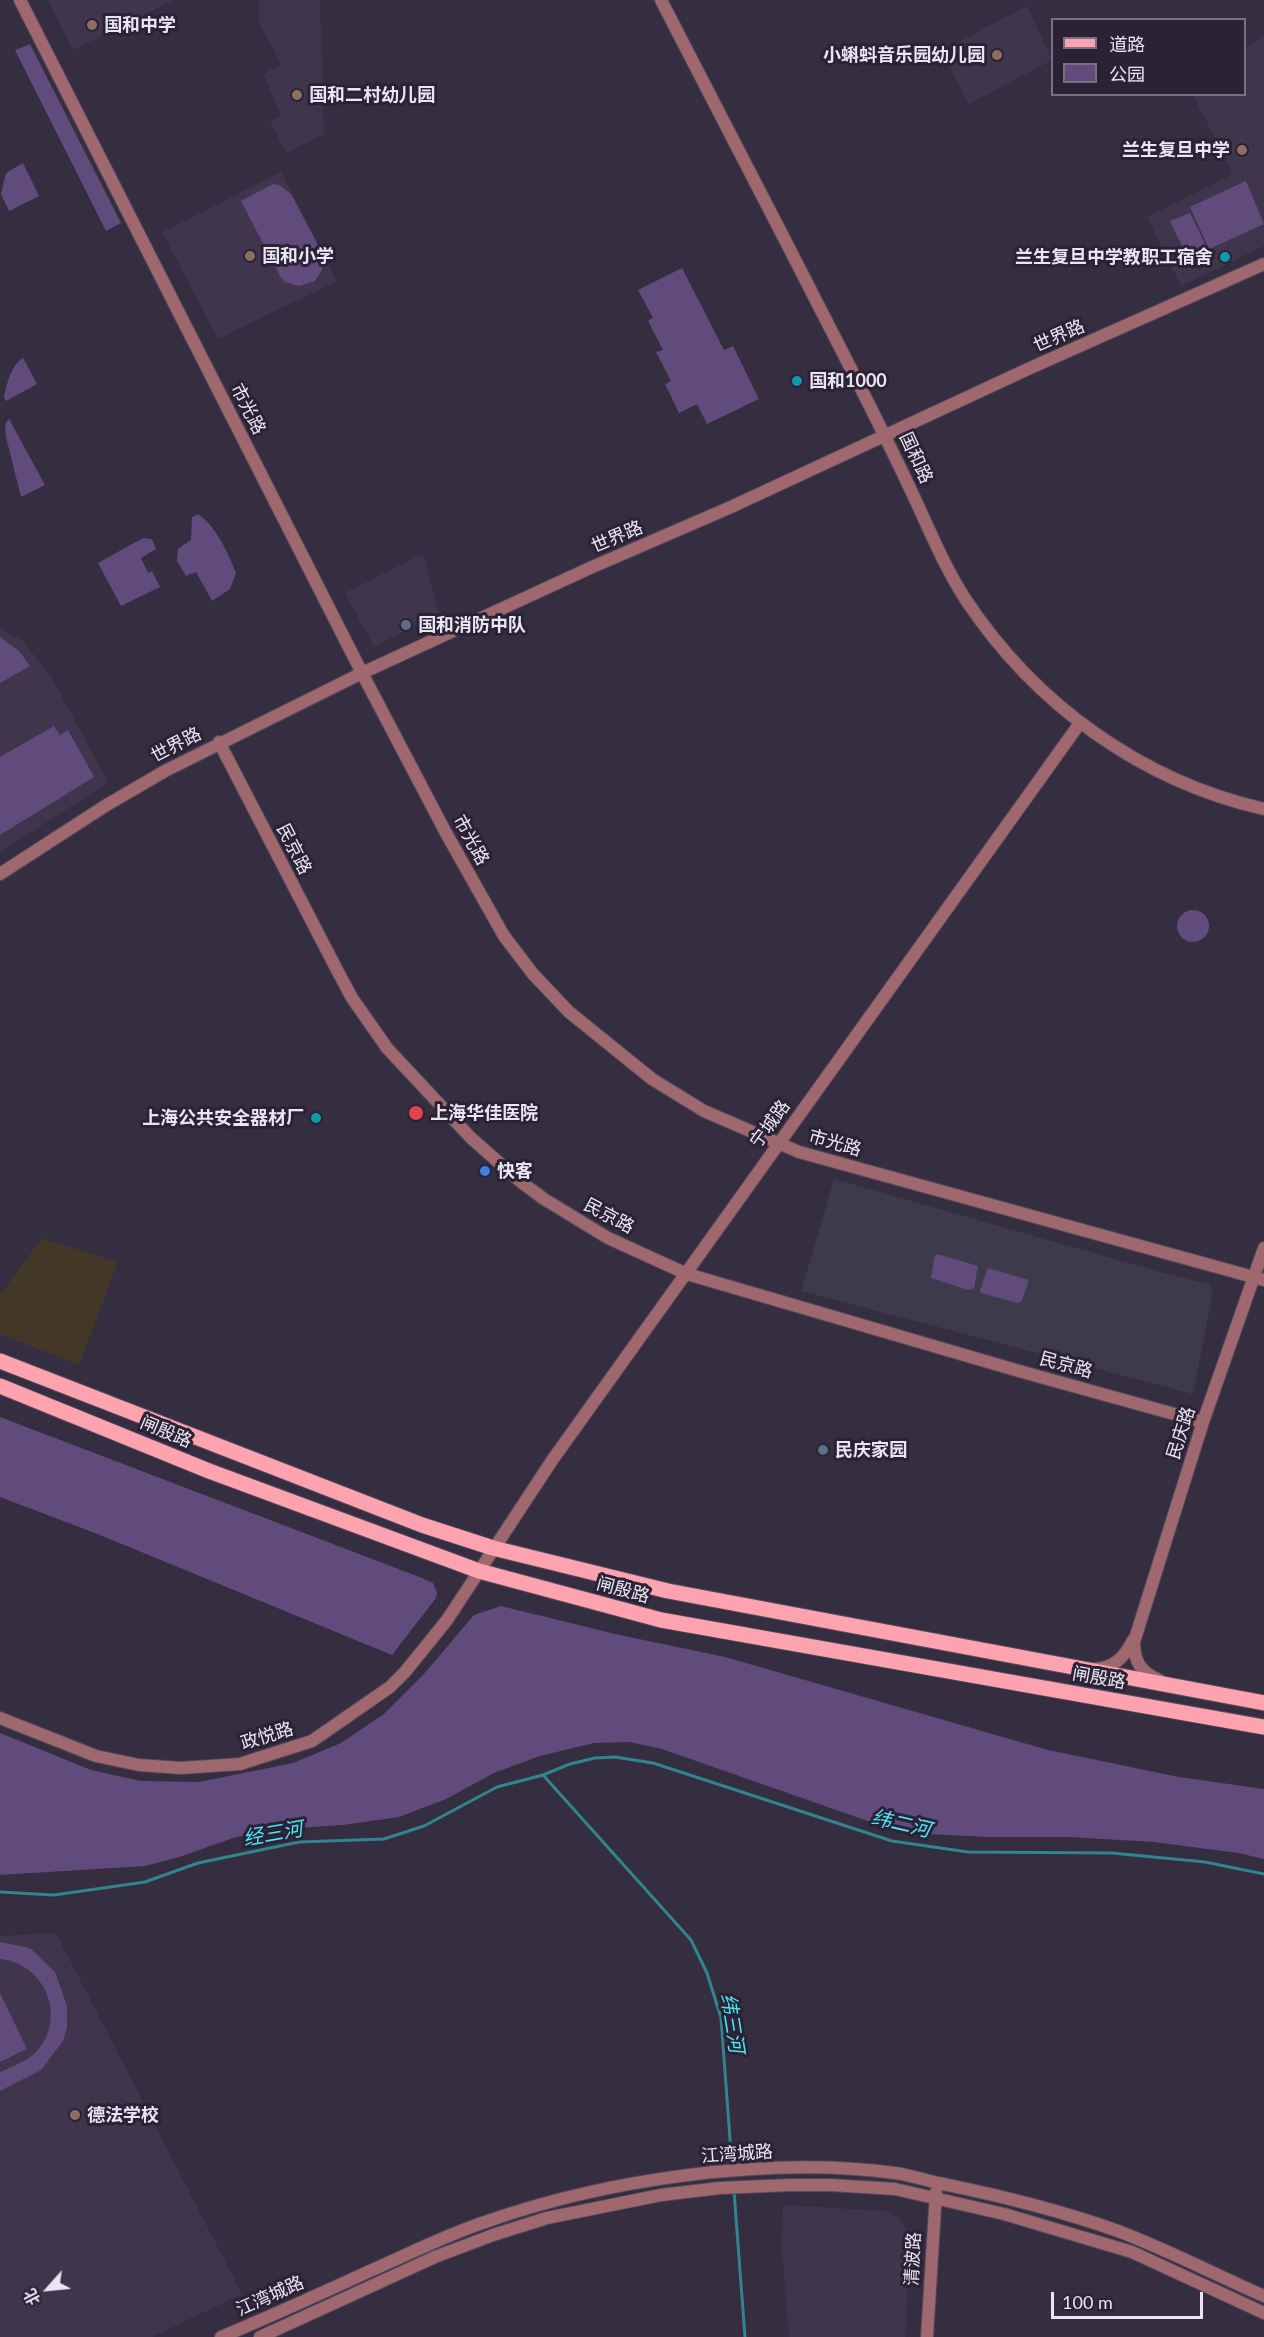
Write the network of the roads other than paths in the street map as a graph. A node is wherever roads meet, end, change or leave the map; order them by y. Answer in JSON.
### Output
{"nodes":[{"id":1,"x":20,"y":0,"type":"edge"},
{"id":2,"x":661,"y":0,"type":"edge"},
{"id":3,"x":1264,"y":264,"type":"edge"},
{"id":4,"x":885,"y":436,"type":"junction"},
{"id":5,"x":362,"y":673,"type":"junction"},
{"id":6,"x":1080,"y":723,"type":"junction"},
{"id":7,"x":219,"y":742,"type":"junction"},
{"id":8,"x":1264,"y":809,"type":"edge"},
{"id":9,"x":0,"y":874,"type":"edge"},
{"id":10,"x":778,"y":1144,"type":"junction"},
{"id":11,"x":1264,"y":1248,"type":"edge"},
{"id":12,"x":687,"y":1274,"type":"junction"},
{"id":13,"x":1259,"y":1279,"type":"edge"},
{"id":14,"x":0,"y":1361,"type":"edge"},
{"id":15,"x":0,"y":1386,"type":"edge"},
{"id":16,"x":1203,"y":1422,"type":"junction"},
{"id":17,"x":407,"y":1519,"type":"junction"},
{"id":18,"x":409,"y":1545,"type":"junction"},
{"id":19,"x":493,"y":1548,"type":"junction"},
{"id":20,"x":583,"y":1569,"type":"junction"},
{"id":21,"x":479,"y":1571,"type":"junction"},
{"id":22,"x":575,"y":1597,"type":"junction"},
{"id":23,"x":1137,"y":1630,"type":"junction"},
{"id":24,"x":1084,"y":1670,"type":"junction"},
{"id":25,"x":1180,"y":1687,"type":"junction"},
{"id":26,"x":1264,"y":1703,"type":"edge"},
{"id":27,"x":0,"y":1718,"type":"edge"},
{"id":28,"x":1264,"y":1727,"type":"edge"},
{"id":29,"x":936,"y":2182,"type":"junction"},
{"id":30,"x":935,"y":2198,"type":"junction"},
{"id":31,"x":1264,"y":2296,"type":"edge"},
{"id":32,"x":1264,"y":2313,"type":"edge"},
{"id":33,"x":236,"y":2334,"type":"edge"},
{"id":34,"x":221,"y":2337,"type":"edge"},
{"id":35,"x":260,"y":2337,"type":"edge"},
{"id":36,"x":927,"y":2337,"type":"edge"}],
"edges":[{"from":1,"to":5,"type":"street","name":"市光路"},
{"from":2,"to":4,"type":"street","name":"国和路"},
{"from":3,"to":4,"type":"street","name":"世界路"},
{"from":4,"to":5,"type":"street","name":"世界路"},
{"from":4,"to":6,"type":"street","name":"国和路"},
{"from":5,"to":7,"type":"street","name":"世界路"},
{"from":5,"to":10,"type":"street","name":"市光路"},
{"from":6,"to":8,"type":"street","name":"国和路"},
{"from":6,"to":10,"type":"street","name":"宁城路"},
{"from":7,"to":9,"type":"street","name":"世界路"},
{"from":7,"to":12,"type":"street","name":"民京路"},
{"from":10,"to":12,"type":"street","name":"宁城路"},
{"from":10,"to":13,"type":"street","name":"市光路"},
{"from":11,"to":13,"type":"street","name":"民庆路"},
{"from":12,"to":16,"type":"street","name":"民京路"},
{"from":12,"to":19,"type":"street","name":"宁城路"},
{"from":13,"to":16,"type":"street","name":"民庆路"},
{"from":14,"to":17,"type":"main road","name":"闸殷路"},
{"from":15,"to":18,"type":"main road","name":"闸殷路"},
{"from":16,"to":23,"type":"street","name":"民庆路"},
{"from":17,"to":18,"type":"main road"},
{"from":17,"to":19,"type":"main road","name":"闸殷路"},
{"from":18,"to":21,"type":"main road","name":"闸殷路"},
{"from":19,"to":20,"type":"main road","name":"闸殷路"},
{"from":19,"to":21,"type":"street","name":"政悦路"},
{"from":20,"to":22,"type":"main road"},
{"from":20,"to":24,"type":"main road","name":"闸殷路"},
{"from":21,"to":22,"type":"main road","name":"闸殷路"},
{"from":21,"to":27,"type":"street","name":"政悦路"},
{"from":22,"to":28,"type":"main road","name":"闸殷路"},
{"from":23,"to":24,"type":"street","name":"民庆路"},
{"from":23,"to":25,"type":"street","name":"民庆路"},
{"from":24,"to":25,"type":"main road","name":"闸殷路"},
{"from":25,"to":26,"type":"main road","name":"闸殷路"},
{"from":29,"to":30,"type":"street","name":"清波路"},
{"from":29,"to":31,"type":"street","name":"江湾城路"},
{"from":29,"to":33,"type":"street","name":"江湾城路"},
{"from":30,"to":32,"type":"street","name":"江湾城路"},
{"from":30,"to":35,"type":"street","name":"江湾城路"},
{"from":30,"to":36,"type":"street","name":"清波路"},
{"from":33,"to":34,"type":"street","name":"江湾城路"}]}
